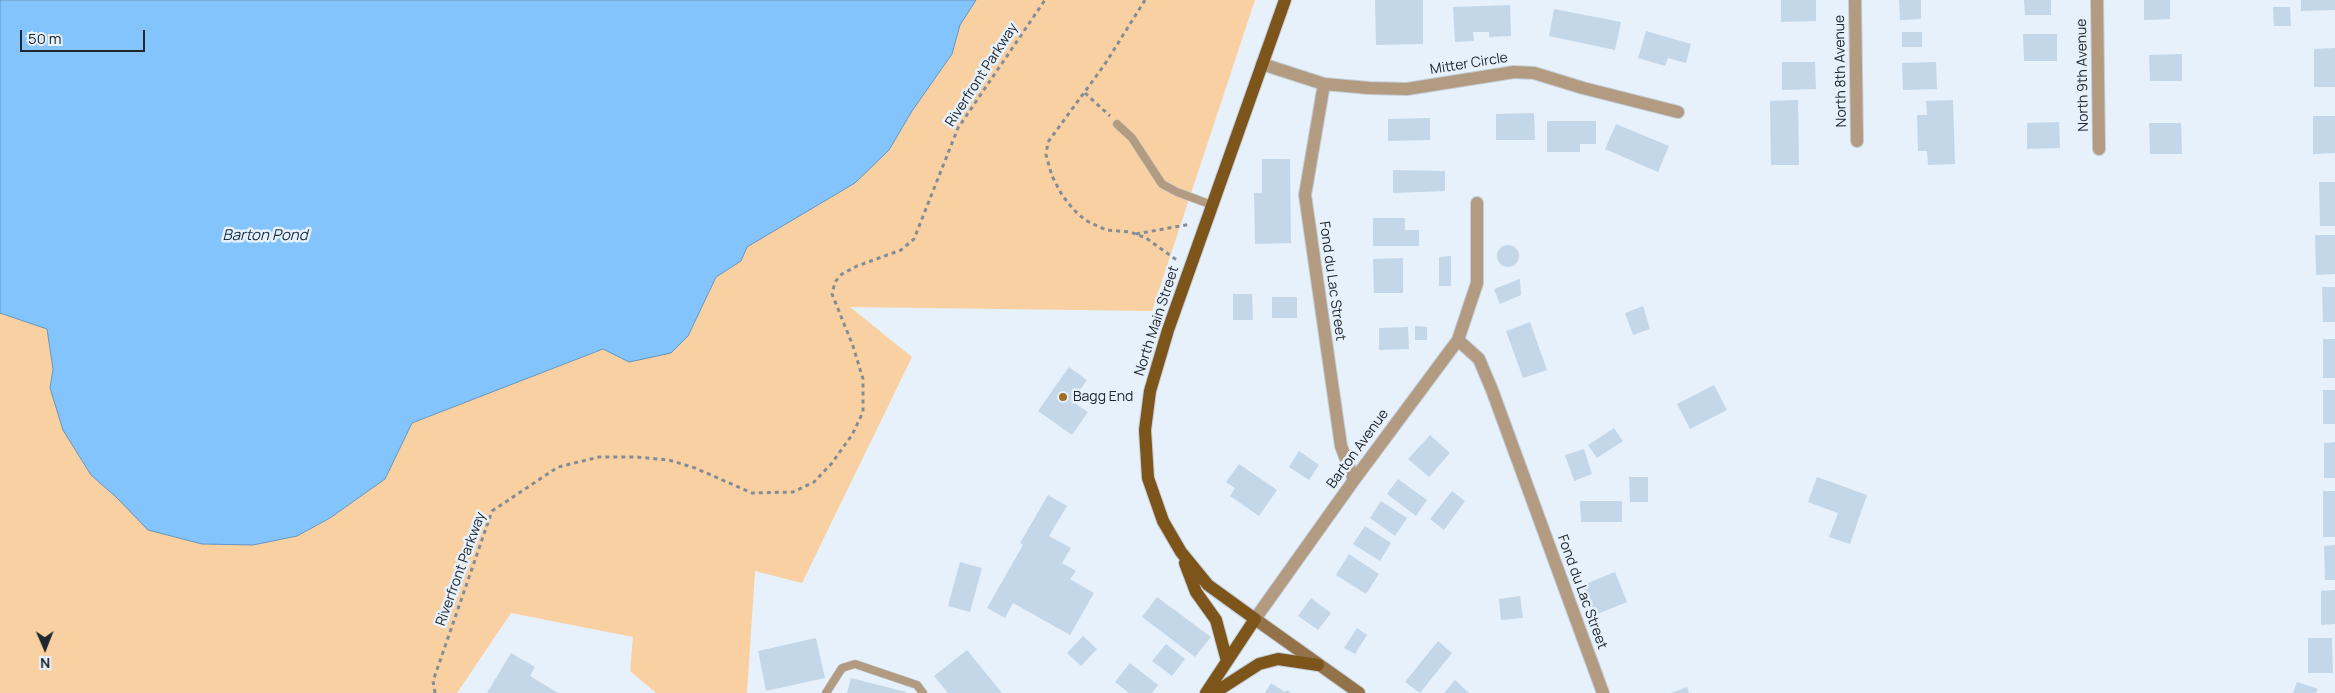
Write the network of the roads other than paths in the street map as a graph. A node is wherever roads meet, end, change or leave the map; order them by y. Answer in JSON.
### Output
{"nodes":[{"id":1,"x":1285,"y":0,"type":"edge"},
{"id":2,"x":1855,"y":0,"type":"edge"},
{"id":3,"x":2097,"y":0,"type":"edge"},
{"id":4,"x":1262,"y":64,"type":"junction"},
{"id":5,"x":1324,"y":84,"type":"junction"},
{"id":6,"x":1678,"y":112,"type":"dead end"},
{"id":7,"x":1117,"y":124,"type":"road end"},
{"id":8,"x":1857,"y":142,"type":"dead end"},
{"id":9,"x":2099,"y":149,"type":"dead end"},
{"id":10,"x":1477,"y":203,"type":"dead end"},
{"id":11,"x":1212,"y":204,"type":"junction"},
{"id":12,"x":1458,"y":340,"type":"junction"},
{"id":13,"x":1354,"y":480,"type":"junction"},
{"id":14,"x":1181,"y":552,"type":"junction"},
{"id":15,"x":1254,"y":620,"type":"junction"},
{"id":16,"x":1227,"y":661,"type":"junction"},
{"id":17,"x":1318,"y":665,"type":"junction"},
{"id":18,"x":826,"y":693,"type":"edge"},
{"id":19,"x":923,"y":693,"type":"edge"},
{"id":20,"x":1206,"y":693,"type":"edge"},
{"id":21,"x":1214,"y":693,"type":"edge"},
{"id":22,"x":1359,"y":693,"type":"edge"},
{"id":23,"x":1603,"y":693,"type":"edge"}],
"edges":[{"from":1,"to":4,"type":"main road","name":"North Main Street"},
{"from":2,"to":8,"type":"street","name":"North 8th Avenue"},
{"from":3,"to":9,"type":"street","name":"North 9th Avenue"},
{"from":4,"to":5,"type":"street","name":"Mitter Circle"},
{"from":4,"to":11,"type":"main road","name":"North Main Street"},
{"from":5,"to":6,"type":"street","name":"Mitter Circle"},
{"from":5,"to":13,"type":"street","name":"Fond du Lac Street"},
{"from":7,"to":11,"type":"lane"},
{"from":10,"to":12,"type":"street","name":"Barton Avenue"},
{"from":11,"to":14,"type":"main road","name":"North Main Street"},
{"from":12,"to":13,"type":"street","name":"Barton Avenue"},
{"from":12,"to":23,"type":"street","name":"Fond du Lac Street"},
{"from":13,"to":15,"type":"street","name":"Barton Avenue"},
{"from":14,"to":15,"type":"main road","name":"North Main Street"},
{"from":14,"to":16,"type":"main road"},
{"from":15,"to":16,"type":"main road","name":"Barton Avenue"},
{"from":15,"to":17,"type":"main road","name":"North Main Street"},
{"from":16,"to":20,"type":"main road","name":"Barton Avenue"},
{"from":17,"to":21,"type":"main road"},
{"from":17,"to":22,"type":"main road","name":"North Main Street"},
{"from":18,"to":19,"type":"lane"}]}
